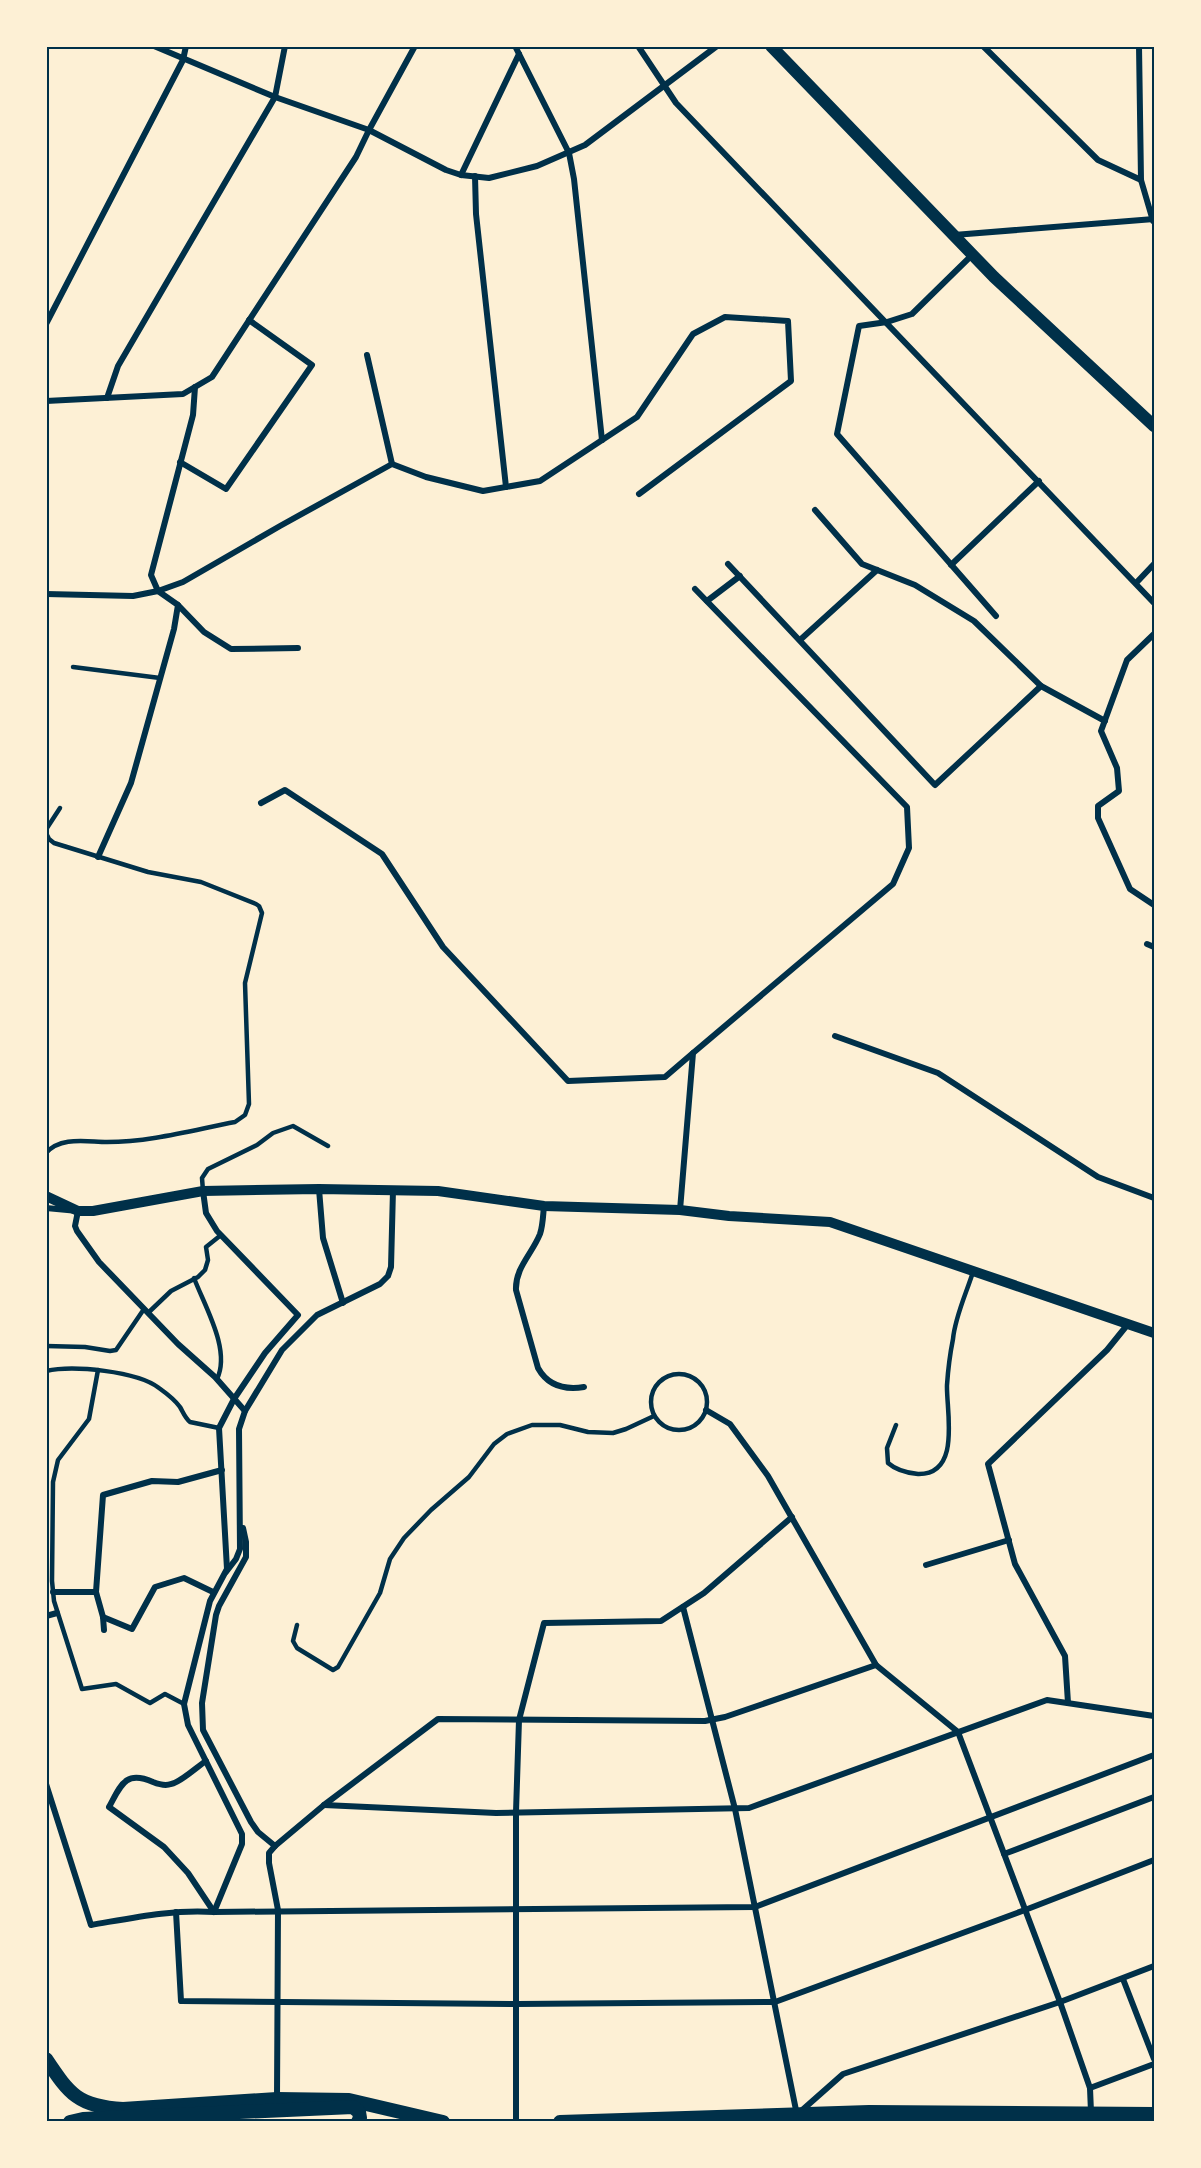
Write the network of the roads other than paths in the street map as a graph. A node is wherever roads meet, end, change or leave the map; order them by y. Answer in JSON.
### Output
{"nodes":[{"id":1,"x":154,"y":46,"type":"edge"},
{"id":2,"x":186,"y":46,"type":"edge"},
{"id":3,"x":285,"y":46,"type":"edge"},
{"id":4,"x":415,"y":46,"type":"edge"},
{"id":5,"x":515,"y":46,"type":"edge"},
{"id":6,"x":638,"y":46,"type":"edge"},
{"id":7,"x":717,"y":46,"type":"edge"},
{"id":8,"x":771,"y":46,"type":"edge"},
{"id":9,"x":983,"y":46,"type":"edge"},
{"id":10,"x":1139,"y":46,"type":"edge"},
{"id":11,"x":519,"y":54,"type":"junction"},
{"id":12,"x":183,"y":60,"type":"junction"},
{"id":13,"x":664,"y":87,"type":"junction"},
{"id":14,"x":274,"y":97,"type":"junction"},
{"id":15,"x":369,"y":130,"type":"junction"},
{"id":16,"x":569,"y":153,"type":"junction"},
{"id":17,"x":461,"y":175,"type":"junction"},
{"id":18,"x":476,"y":176,"type":"junction"},
{"id":19,"x":1142,"y":180,"type":"junction"},
{"id":20,"x":1154,"y":220,"type":"edge"},
{"id":21,"x":954,"y":235,"type":"junction"},
{"id":22,"x":972,"y":255,"type":"junction"},
{"id":23,"x":249,"y":320,"type":"junction"},
{"id":24,"x":887,"y":322,"type":"junction"},
{"id":25,"x":46,"y":324,"type":"edge"},
{"id":26,"x":367,"y":355,"type":"dead end"},
{"id":27,"x":195,"y":387,"type":"junction"},
{"id":28,"x":107,"y":398,"type":"junction"},
{"id":29,"x":46,"y":401,"type":"edge"},
{"id":30,"x":1155,"y":426,"type":"edge"},
{"id":31,"x":602,"y":440,"type":"junction"},
{"id":32,"x":180,"y":462,"type":"junction"},
{"id":33,"x":392,"y":464,"type":"junction"},
{"id":34,"x":1039,"y":480,"type":"junction"},
{"id":35,"x":506,"y":487,"type":"junction"},
{"id":36,"x":639,"y":494,"type":"dead end"},
{"id":37,"x":815,"y":510,"type":"dead end"},
{"id":38,"x":729,"y":564,"type":"dead end"},
{"id":39,"x":1155,"y":564,"type":"edge"},
{"id":40,"x":951,"y":565,"type":"junction"},
{"id":41,"x":877,"y":570,"type":"junction"},
{"id":42,"x":740,"y":576,"type":"junction"},
{"id":43,"x":1137,"y":582,"type":"junction"},
{"id":44,"x":695,"y":589,"type":"dead end"},
{"id":45,"x":158,"y":591,"type":"junction"},
{"id":46,"x":46,"y":594,"type":"edge"},
{"id":47,"x":707,"y":602,"type":"junction"},
{"id":48,"x":1155,"y":603,"type":"edge"},
{"id":49,"x":178,"y":604,"type":"junction"},
{"id":50,"x":996,"y":616,"type":"dead end"},
{"id":51,"x":1155,"y":634,"type":"edge"},
{"id":52,"x":800,"y":640,"type":"junction"},
{"id":53,"x":298,"y":648,"type":"dead end"},
{"id":54,"x":73,"y":668,"type":"dead end"},
{"id":55,"x":160,"y":678,"type":"junction"},
{"id":56,"x":1041,"y":686,"type":"junction"},
{"id":57,"x":1105,"y":721,"type":"junction"},
{"id":58,"x":261,"y":803,"type":"dead end"},
{"id":59,"x":60,"y":808,"type":"dead end"},
{"id":60,"x":46,"y":833,"type":"edge"},
{"id":61,"x":99,"y":857,"type":"junction"},
{"id":62,"x":1155,"y":906,"type":"edge"},
{"id":63,"x":1147,"y":944,"type":"dead end"},
{"id":64,"x":1155,"y":947,"type":"edge"},
{"id":65,"x":835,"y":1036,"type":"dead end"},
{"id":66,"x":693,"y":1053,"type":"junction"},
{"id":67,"x":328,"y":1146,"type":"dead end"},
{"id":68,"x":46,"y":1153,"type":"edge"},
{"id":69,"x":319,"y":1189,"type":"junction"},
{"id":70,"x":393,"y":1190,"type":"junction"},
{"id":71,"x":203,"y":1191,"type":"junction"},
{"id":72,"x":46,"y":1196,"type":"edge"},
{"id":73,"x":1155,"y":1198,"type":"edge"},
{"id":74,"x":544,"y":1206,"type":"junction"},
{"id":75,"x":46,"y":1208,"type":"edge"},
{"id":76,"x":680,"y":1210,"type":"junction"},
{"id":77,"x":78,"y":1211,"type":"junction"},
{"id":78,"x":221,"y":1235,"type":"junction"},
{"id":79,"x":974,"y":1270,"type":"junction"},
{"id":80,"x":194,"y":1278,"type":"junction"},
{"id":81,"x":343,"y":1303,"type":"junction"},
{"id":82,"x":146,"y":1311,"type":"junction"},
{"id":83,"x":1129,"y":1323,"type":"junction"},
{"id":84,"x":1155,"y":1332,"type":"edge"},
{"id":85,"x":46,"y":1346,"type":"edge"},
{"id":86,"x":98,"y":1370,"type":"junction"},
{"id":87,"x":46,"y":1371,"type":"edge"},
{"id":88,"x":217,"y":1379,"type":"junction"},
{"id":89,"x":584,"y":1387,"type":"dead end"},
{"id":90,"x":234,"y":1399,"type":"junction"},
{"id":91,"x":706,"y":1410,"type":"junction"},
{"id":92,"x":245,"y":1411,"type":"junction"},
{"id":93,"x":654,"y":1416,"type":"junction"},
{"id":94,"x":896,"y":1425,"type":"dead end"},
{"id":95,"x":219,"y":1428,"type":"junction"},
{"id":96,"x":222,"y":1470,"type":"junction"},
{"id":97,"x":792,"y":1517,"type":"junction"},
{"id":98,"x":241,"y":1518,"type":"junction"},
{"id":99,"x":1009,"y":1540,"type":"junction"},
{"id":100,"x":926,"y":1565,"type":"dead end"},
{"id":101,"x":223,"y":1576,"type":"junction"},
{"id":102,"x":53,"y":1592,"type":"junction"},
{"id":103,"x":96,"y":1592,"type":"junction"},
{"id":104,"x":213,"y":1592,"type":"junction"},
{"id":105,"x":683,"y":1607,"type":"junction"},
{"id":106,"x":57,"y":1613,"type":"junction"},
{"id":107,"x":46,"y":1616,"type":"edge"},
{"id":108,"x":103,"y":1617,"type":"junction"},
{"id":109,"x":297,"y":1625,"type":"dead end"},
{"id":110,"x":104,"y":1630,"type":"dead end"},
{"id":111,"x":876,"y":1665,"type":"junction"},
{"id":112,"x":1068,"y":1703,"type":"junction"},
{"id":113,"x":184,"y":1704,"type":"junction"},
{"id":114,"x":1155,"y":1716,"type":"edge"},
{"id":115,"x":519,"y":1720,"type":"junction"},
{"id":116,"x":714,"y":1720,"type":"junction"},
{"id":117,"x":958,"y":1732,"type":"junction"},
{"id":118,"x":1155,"y":1755,"type":"edge"},
{"id":119,"x":206,"y":1761,"type":"junction"},
{"id":120,"x":46,"y":1784,"type":"edge"},
{"id":121,"x":1155,"y":1797,"type":"edge"},
{"id":122,"x":324,"y":1805,"type":"junction"},
{"id":123,"x":735,"y":1809,"type":"junction"},
{"id":124,"x":516,"y":1812,"type":"junction"},
{"id":125,"x":990,"y":1817,"type":"junction"},
{"id":126,"x":274,"y":1846,"type":"junction"},
{"id":127,"x":1004,"y":1854,"type":"junction"},
{"id":128,"x":1155,"y":1860,"type":"edge"},
{"id":129,"x":755,"y":1907,"type":"junction"},
{"id":130,"x":516,"y":1908,"type":"junction"},
{"id":131,"x":278,"y":1910,"type":"junction"},
{"id":132,"x":1025,"y":1910,"type":"junction"},
{"id":133,"x":176,"y":1912,"type":"junction"},
{"id":134,"x":214,"y":1912,"type":"junction"},
{"id":135,"x":1155,"y":1966,"type":"edge"},
{"id":136,"x":1123,"y":1978,"type":"junction"},
{"id":137,"x":775,"y":2002,"type":"junction"},
{"id":138,"x":1060,"y":2002,"type":"junction"},
{"id":139,"x":277,"y":2003,"type":"junction"},
{"id":140,"x":517,"y":2004,"type":"junction"},
{"id":141,"x":46,"y":2059,"type":"edge"},
{"id":142,"x":1155,"y":2059,"type":"edge"},
{"id":143,"x":1155,"y":2064,"type":"edge"},
{"id":144,"x":1090,"y":2088,"type":"junction"},
{"id":145,"x":277,"y":2099,"type":"junction"},
{"id":146,"x":1096,"y":2113,"type":"junction"},
{"id":147,"x":1155,"y":2114,"type":"edge"},
{"id":148,"x":797,"y":2118,"type":"edge"},
{"id":149,"x":70,"y":2121,"type":"edge"},
{"id":150,"x":358,"y":2121,"type":"edge"},
{"id":151,"x":443,"y":2121,"type":"edge"},
{"id":152,"x":516,"y":2121,"type":"edge"},
{"id":153,"x":560,"y":2121,"type":"edge"},
{"id":154,"x":1129,"y":2121,"type":"edge"}],
"edges":[{"from":1,"to":12,"type":"street"},
{"from":2,"to":12,"type":"street"},
{"from":3,"to":14,"type":"street"},
{"from":4,"to":15,"type":"street"},
{"from":5,"to":11,"type":"street"},
{"from":6,"to":13,"type":"street"},
{"from":7,"to":13,"type":"street"},
{"from":8,"to":21,"type":"main road"},
{"from":9,"to":19,"type":"street"},
{"from":10,"to":19,"type":"street"},
{"from":11,"to":16,"type":"street"},
{"from":11,"to":17,"type":"street"},
{"from":12,"to":14,"type":"street"},
{"from":12,"to":25,"type":"street"},
{"from":13,"to":16,"type":"street"},
{"from":13,"to":24,"type":"street"},
{"from":14,"to":15,"type":"street"},
{"from":14,"to":28,"type":"street"},
{"from":15,"to":17,"type":"street"},
{"from":15,"to":23,"type":"street"},
{"from":16,"to":18,"type":"street"},
{"from":16,"to":31,"type":"street"},
{"from":17,"to":18,"type":"street"},
{"from":18,"to":35,"type":"street"},
{"from":19,"to":20,"type":"street"},
{"from":20,"to":21,"type":"street"},
{"from":21,"to":22,"type":"main road"},
{"from":22,"to":24,"type":"street"},
{"from":22,"to":30,"type":"main road"},
{"from":23,"to":27,"type":"street"},
{"from":23,"to":32,"type":"street"},
{"from":24,"to":34,"type":"street"},
{"from":24,"to":40,"type":"street"},
{"from":26,"to":33,"type":"street"},
{"from":27,"to":28,"type":"street"},
{"from":27,"to":32,"type":"street"},
{"from":28,"to":29,"type":"street"},
{"from":31,"to":35,"type":"street"},
{"from":31,"to":36,"type":"street"},
{"from":32,"to":45,"type":"street"},
{"from":33,"to":35,"type":"street"},
{"from":33,"to":45,"type":"street"},
{"from":34,"to":40,"type":"street"},
{"from":34,"to":43,"type":"street"},
{"from":37,"to":41,"type":"street"},
{"from":38,"to":42,"type":"street"},
{"from":39,"to":43,"type":"street"},
{"from":40,"to":50,"type":"street"},
{"from":41,"to":52,"type":"street"},
{"from":41,"to":56,"type":"street"},
{"from":42,"to":47,"type":"street"},
{"from":42,"to":52,"type":"street"},
{"from":43,"to":48,"type":"street"},
{"from":44,"to":47,"type":"street"},
{"from":45,"to":46,"type":"street"},
{"from":45,"to":49,"type":"street"},
{"from":47,"to":66,"type":"street"},
{"from":49,"to":53,"type":"street"},
{"from":49,"to":55,"type":"street"},
{"from":51,"to":57,"type":"street"},
{"from":52,"to":56,"type":"street"},
{"from":54,"to":55,"type":"lane"},
{"from":55,"to":61,"type":"street"},
{"from":56,"to":57,"type":"street"},
{"from":57,"to":62,"type":"street"},
{"from":58,"to":66,"type":"street"},
{"from":59,"to":60,"type":"lane"},
{"from":60,"to":61,"type":"lane"},
{"from":61,"to":68,"type":"lane"},
{"from":63,"to":64,"type":"street"},
{"from":65,"to":73,"type":"street"},
{"from":66,"to":76,"type":"street"},
{"from":67,"to":71,"type":"lane"},
{"from":69,"to":70,"type":"street"},
{"from":69,"to":71,"type":"street"},
{"from":69,"to":81,"type":"street"},
{"from":70,"to":74,"type":"street"},
{"from":70,"to":81,"type":"street"},
{"from":71,"to":77,"type":"street"},
{"from":71,"to":78,"type":"street"},
{"from":72,"to":77,"type":"street"},
{"from":74,"to":76,"type":"street"},
{"from":74,"to":89,"type":"street"},
{"from":75,"to":77,"type":"street"},
{"from":76,"to":79,"type":"street"},
{"from":77,"to":82,"type":"street"},
{"from":78,"to":80,"type":"lane"},
{"from":78,"to":90,"type":"street"},
{"from":79,"to":83,"type":"street"},
{"from":79,"to":94,"type":"lane"},
{"from":80,"to":82,"type":"lane"},
{"from":80,"to":88,"type":"lane"},
{"from":81,"to":92,"type":"street"},
{"from":82,"to":85,"type":"lane"},
{"from":82,"to":88,"type":"street"},
{"from":83,"to":84,"type":"street"},
{"from":83,"to":99,"type":"street"},
{"from":86,"to":87,"type":"lane"},
{"from":86,"to":95,"type":"lane"},
{"from":86,"to":102,"type":"lane"},
{"from":88,"to":90,"type":"street"},
{"from":90,"to":92,"type":"street"},
{"from":90,"to":95,"type":"street"},
{"from":91,"to":93,"type":"lane"},
{"from":91,"to":93,"type":"lane"},
{"from":91,"to":97,"type":"street"},
{"from":92,"to":98,"type":"street"},
{"from":93,"to":109,"type":"lane"},
{"from":95,"to":96,"type":"street"},
{"from":96,"to":101,"type":"street"},
{"from":96,"to":103,"type":"street"},
{"from":97,"to":105,"type":"street"},
{"from":97,"to":111,"type":"street"},
{"from":98,"to":101,"type":"street"},
{"from":98,"to":126,"type":"street"},
{"from":99,"to":100,"type":"street"},
{"from":99,"to":112,"type":"street"},
{"from":101,"to":104,"type":"street"},
{"from":102,"to":103,"type":"street"},
{"from":102,"to":106,"type":"lane"},
{"from":103,"to":108,"type":"street"},
{"from":104,"to":108,"type":"street"},
{"from":104,"to":113,"type":"street"},
{"from":105,"to":115,"type":"street"},
{"from":105,"to":116,"type":"street"},
{"from":106,"to":107,"type":"street"},
{"from":106,"to":113,"type":"lane"},
{"from":108,"to":110,"type":"street"},
{"from":111,"to":116,"type":"street"},
{"from":111,"to":117,"type":"street"},
{"from":112,"to":114,"type":"street"},
{"from":112,"to":117,"type":"street"},
{"from":113,"to":119,"type":"street"},
{"from":115,"to":116,"type":"street"},
{"from":115,"to":122,"type":"street"},
{"from":115,"to":124,"type":"street"},
{"from":116,"to":123,"type":"street"},
{"from":117,"to":123,"type":"street"},
{"from":117,"to":125,"type":"street"},
{"from":118,"to":125,"type":"street"},
{"from":119,"to":134,"type":"street"},
{"from":119,"to":134,"type":"street"},
{"from":120,"to":133,"type":"street"},
{"from":121,"to":127,"type":"street"},
{"from":122,"to":124,"type":"street"},
{"from":122,"to":126,"type":"street"},
{"from":123,"to":124,"type":"street"},
{"from":123,"to":129,"type":"street"},
{"from":124,"to":130,"type":"street"},
{"from":125,"to":127,"type":"street"},
{"from":125,"to":129,"type":"street"},
{"from":126,"to":131,"type":"street"},
{"from":127,"to":132,"type":"street"},
{"from":128,"to":132,"type":"street"},
{"from":129,"to":130,"type":"street"},
{"from":129,"to":137,"type":"street"},
{"from":130,"to":131,"type":"street"},
{"from":130,"to":140,"type":"street"},
{"from":131,"to":134,"type":"street"},
{"from":131,"to":139,"type":"street"},
{"from":132,"to":137,"type":"street"},
{"from":132,"to":138,"type":"street"},
{"from":133,"to":134,"type":"street"},
{"from":133,"to":139,"type":"street"},
{"from":135,"to":136,"type":"street"},
{"from":136,"to":138,"type":"street"},
{"from":136,"to":142,"type":"street"},
{"from":137,"to":140,"type":"street"},
{"from":137,"to":148,"type":"street"},
{"from":138,"to":144,"type":"street"},
{"from":138,"to":148,"type":"street"},
{"from":139,"to":140,"type":"street"},
{"from":139,"to":145,"type":"street"},
{"from":140,"to":152,"type":"street"},
{"from":141,"to":145,"type":"main road"},
{"from":143,"to":144,"type":"street"},
{"from":144,"to":146,"type":"street"},
{"from":145,"to":151,"type":"main road"},
{"from":146,"to":147,"type":"main road"},
{"from":146,"to":148,"type":"main road"},
{"from":146,"to":154,"type":"main road"},
{"from":148,"to":153,"type":"main road"},
{"from":149,"to":150,"type":"main road"}]}
